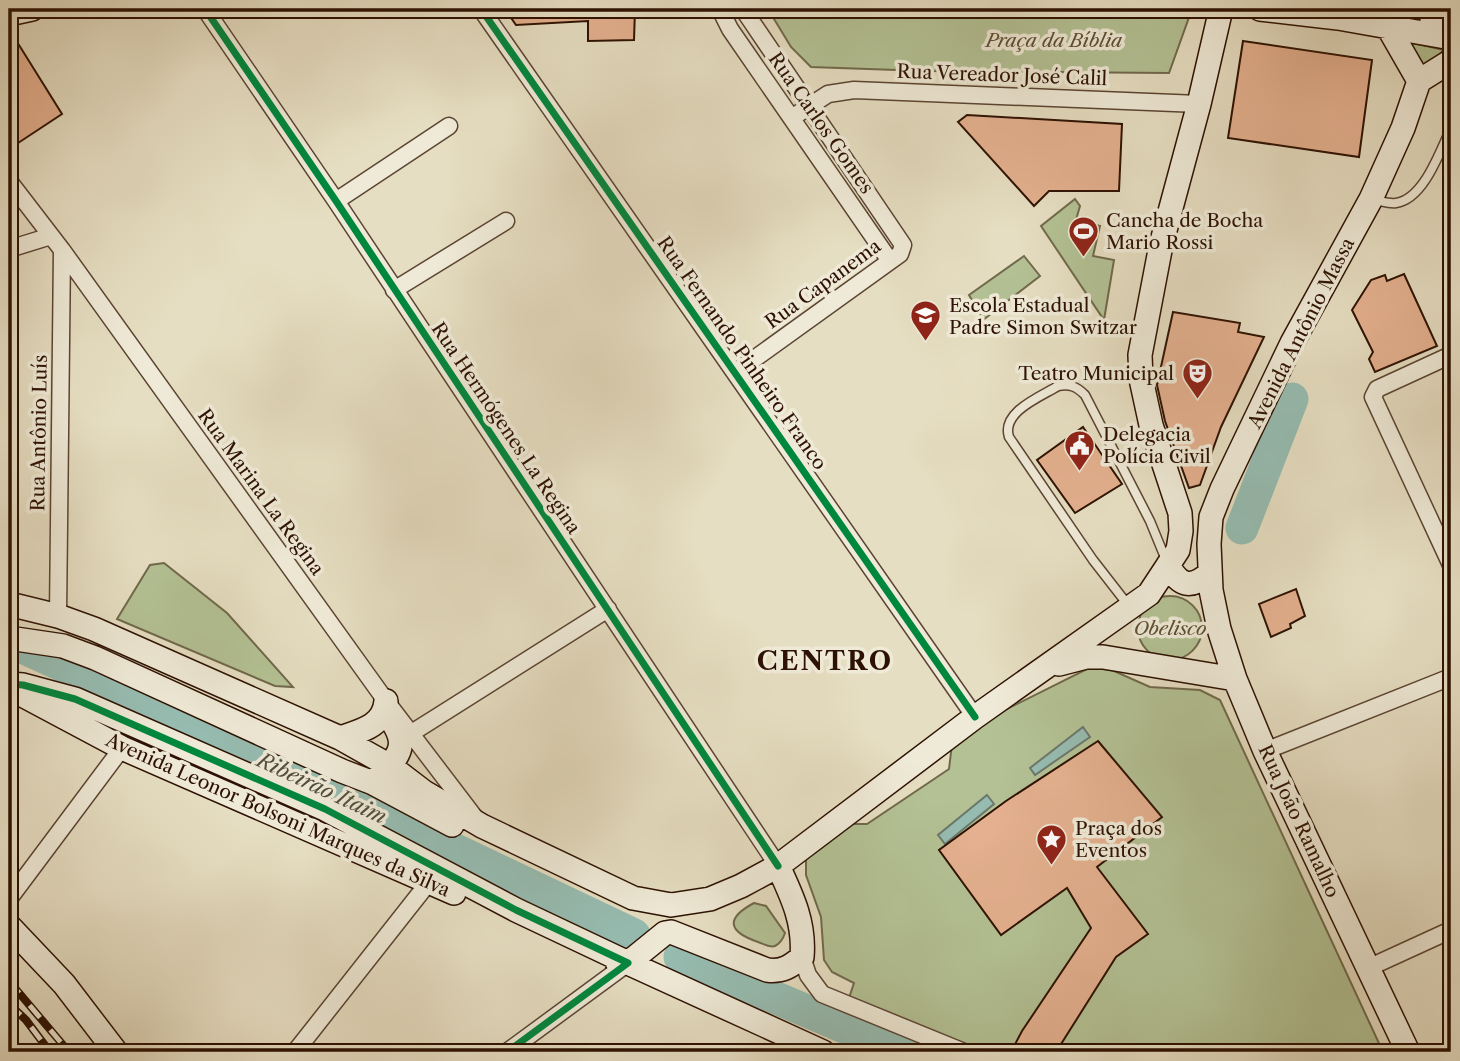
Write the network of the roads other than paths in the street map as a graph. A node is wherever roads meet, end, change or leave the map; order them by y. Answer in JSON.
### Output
{"nodes":[{"id":1,"x":32,"y":9,"type":"edge"},
{"id":2,"x":205,"y":9,"type":"edge"},
{"id":3,"x":481,"y":9,"type":"edge"},
{"id":4,"x":720,"y":9,"type":"edge"},
{"id":5,"x":743,"y":9,"type":"edge"},
{"id":6,"x":1221,"y":9,"type":"edge"},
{"id":7,"x":1260,"y":9,"type":"edge"},
{"id":8,"x":1435,"y":9,"type":"edge"},
{"id":9,"x":9,"y":14,"type":"edge"},
{"id":10,"x":1388,"y":27,"type":"junction"},
{"id":11,"x":1440,"y":36,"type":"edge"},
{"id":12,"x":1451,"y":61,"type":"edge"},
{"id":13,"x":1419,"y":81,"type":"junction"},
{"id":14,"x":1199,"y":104,"type":"junction"},
{"id":15,"x":807,"y":106,"type":"junction"},
{"id":16,"x":793,"y":117,"type":"junction"},
{"id":17,"x":449,"y":126,"type":"dead end"},
{"id":18,"x":1451,"y":128,"type":"edge"},
{"id":19,"x":9,"y":181,"type":"edge"},
{"id":20,"x":1370,"y":199,"type":"junction"},
{"id":21,"x":336,"y":201,"type":"junction"},
{"id":22,"x":506,"y":222,"type":"dead end"},
{"id":23,"x":51,"y":236,"type":"junction"},
{"id":24,"x":9,"y":248,"type":"edge"},
{"id":25,"x":62,"y":250,"type":"junction"},
{"id":26,"x":895,"y":258,"type":"junction"},
{"id":27,"x":394,"y":290,"type":"junction"},
{"id":28,"x":1451,"y":355,"type":"edge"},
{"id":29,"x":736,"y":372,"type":"junction"},
{"id":30,"x":1168,"y":565,"type":"junction"},
{"id":31,"x":1451,"y":565,"type":"edge"},
{"id":32,"x":1211,"y":582,"type":"junction"},
{"id":33,"x":9,"y":604,"type":"edge"},
{"id":34,"x":1130,"y":607,"type":"junction"},
{"id":35,"x":608,"y":609,"type":"junction"},
{"id":36,"x":58,"y":616,"type":"junction"},
{"id":37,"x":9,"y":638,"type":"edge"},
{"id":38,"x":1046,"y":667,"type":"junction"},
{"id":39,"x":1451,"y":677,"type":"edge"},
{"id":40,"x":1236,"y":679,"type":"junction"},
{"id":41,"x":9,"y":686,"type":"edge"},
{"id":42,"x":386,"y":706,"type":"junction"},
{"id":43,"x":975,"y":717,"type":"junction"},
{"id":44,"x":411,"y":734,"type":"junction"},
{"id":45,"x":340,"y":738,"type":"junction"},
{"id":46,"x":122,"y":748,"type":"junction"},
{"id":47,"x":1265,"y":751,"type":"junction"},
{"id":48,"x":390,"y":766,"type":"junction"},
{"id":49,"x":373,"y":783,"type":"junction"},
{"id":50,"x":461,"y":814,"type":"junction"},
{"id":51,"x":438,"y":818,"type":"junction"},
{"id":52,"x":482,"y":826,"type":"junction"},
{"id":53,"x":778,"y":866,"type":"junction"},
{"id":54,"x":429,"y":882,"type":"junction"},
{"id":55,"x":9,"y":899,"type":"edge"},
{"id":56,"x":671,"y":905,"type":"junction"},
{"id":57,"x":9,"y":926,"type":"edge"},
{"id":58,"x":1451,"y":929,"type":"edge"},
{"id":59,"x":638,"y":956,"type":"junction"},
{"id":60,"x":802,"y":957,"type":"junction"},
{"id":61,"x":1368,"y":968,"type":"junction"},
{"id":62,"x":116,"y":1052,"type":"edge"},
{"id":63,"x":295,"y":1052,"type":"edge"},
{"id":64,"x":507,"y":1052,"type":"edge"},
{"id":65,"x":823,"y":1052,"type":"edge"},
{"id":66,"x":964,"y":1052,"type":"edge"},
{"id":67,"x":1408,"y":1052,"type":"edge"}],
"edges":[{"from":1,"to":9,"type":"main road"},
{"from":2,"to":21,"type":"street","name":"Rua Hermógenes La Regina"},
{"from":3,"to":29,"type":"street","name":"Rua Fernando Pinheiro Franco"},
{"from":4,"to":16,"type":"street","name":"Rua Carlos Gomes"},
{"from":5,"to":15,"type":"street","name":"Rua Carlos Gomes"},
{"from":6,"to":14,"type":"main road"},
{"from":7,"to":10,"type":"main road"},
{"from":8,"to":11,"type":"main road"},
{"from":10,"to":11,"type":"main road"},
{"from":10,"to":13,"type":"main road"},
{"from":12,"to":13,"type":"main road"},
{"from":13,"to":20,"type":"main road","name":"Avenida Antônio Massa"},
{"from":14,"to":15,"type":"street","name":"Rua Vereador José Calil"},
{"from":14,"to":30,"type":"main road"},
{"from":15,"to":16,"type":"street","name":"Rua Vereador José Calil"},
{"from":15,"to":26,"type":"street","name":"Rua Carlos Gomes"},
{"from":16,"to":26,"type":"street","name":"Rua Carlos Gomes"},
{"from":17,"to":21,"type":"street"},
{"from":18,"to":20,"type":"lane"},
{"from":19,"to":23,"type":"street","name":"Rua Marina La Regina"},
{"from":20,"to":32,"type":"main road","name":"Avenida Antônio Massa"},
{"from":21,"to":27,"type":"street","name":"Rua Hermógenes La Regina"},
{"from":22,"to":27,"type":"street"},
{"from":23,"to":24,"type":"street"},
{"from":23,"to":25,"type":"street","name":"Rua Marina La Regina"},
{"from":25,"to":36,"type":"street","name":"Rua Antônio Luís"},
{"from":25,"to":42,"type":"street","name":"Rua Marina La Regina"},
{"from":26,"to":29,"type":"street","name":"Rua Capanema"},
{"from":27,"to":35,"type":"street","name":"Rua Hermógenes La Regina"},
{"from":28,"to":31,"type":"street"},
{"from":29,"to":43,"type":"street","name":"Rua Fernando Pinheiro Franco"},
{"from":30,"to":32,"type":"main road"},
{"from":30,"to":34,"type":"main road"},
{"from":30,"to":34,"type":"lane"},
{"from":32,"to":40,"type":"main road","name":"Avenida Antônio Massa"},
{"from":33,"to":36,"type":"main road"},
{"from":34,"to":38,"type":"main road"},
{"from":35,"to":44,"type":"street"},
{"from":35,"to":53,"type":"street","name":"Rua Hermógenes La Regina"},
{"from":36,"to":45,"type":"main road"},
{"from":37,"to":49,"type":"main road"},
{"from":38,"to":40,"type":"main road"},
{"from":38,"to":43,"type":"main road"},
{"from":39,"to":47,"type":"street"},
{"from":40,"to":47,"type":"main road","name":"Rua João Ramalho"},
{"from":41,"to":46,"type":"main road","name":"Avenida Leonor Bolsoni Marques da Silva"},
{"from":41,"to":59,"type":"main road","name":"Avenida Leonor Bolsoni Marques da Silva"},
{"from":42,"to":44,"type":"street","name":"Rua Marina La Regina"},
{"from":42,"to":45,"type":"main road"},
{"from":42,"to":48,"type":"main road"},
{"from":43,"to":53,"type":"main road"},
{"from":44,"to":52,"type":"street","name":"Rua Marina La Regina"},
{"from":45,"to":48,"type":"main road"},
{"from":46,"to":54,"type":"main road","name":"Avenida Leonor Bolsoni Marques da Silva"},
{"from":46,"to":55,"type":"street"},
{"from":47,"to":61,"type":"main road","name":"Rua João Ramalho"},
{"from":48,"to":49,"type":"main road"},
{"from":48,"to":50,"type":"main road"},
{"from":49,"to":51,"type":"main road"},
{"from":50,"to":51,"type":"main road"},
{"from":50,"to":52,"type":"main road"},
{"from":51,"to":56,"type":"main road"},
{"from":52,"to":56,"type":"main road"},
{"from":53,"to":56,"type":"main road"},
{"from":53,"to":60,"type":"main road"},
{"from":54,"to":59,"type":"main road","name":"Avenida Leonor Bolsoni Marques da Silva"},
{"from":54,"to":63,"type":"street"},
{"from":57,"to":62,"type":"main road"},
{"from":58,"to":61,"type":"street"},
{"from":59,"to":60,"type":"main road"},
{"from":59,"to":64,"type":"street"},
{"from":59,"to":65,"type":"main road","name":"Avenida Leonor Bolsoni Marques da Silva"},
{"from":60,"to":66,"type":"street"},
{"from":61,"to":67,"type":"main road","name":"Rua João Ramalho"}]}
